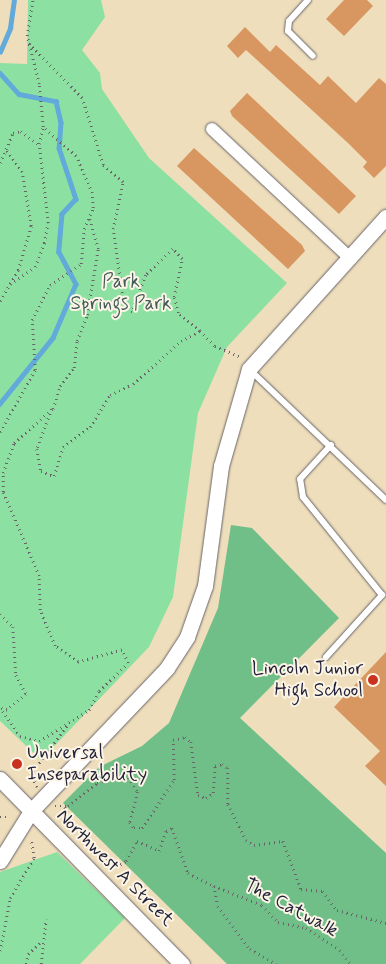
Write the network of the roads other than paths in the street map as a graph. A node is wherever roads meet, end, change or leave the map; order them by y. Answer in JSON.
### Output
{"nodes":[{"id":1,"x":308,"y":0,"type":"edge"},
{"id":2,"x":313,"y":56,"type":"dead end"},
{"id":3,"x":212,"y":129,"type":"dead end"},
{"id":4,"x":386,"y":217,"type":"edge"},
{"id":5,"x":351,"y":259,"type":"junction"},
{"id":6,"x":245,"y":363,"type":"junction"},
{"id":7,"x":330,"y":445,"type":"junction"},
{"id":8,"x":386,"y":500,"type":"edge"},
{"id":9,"x":326,"y":657,"type":"dead end"},
{"id":10,"x":0,"y":778,"type":"edge"},
{"id":11,"x":31,"y":812,"type":"junction"},
{"id":12,"x":0,"y":861,"type":"edge"},
{"id":13,"x":182,"y":964,"type":"edge"}],
"edges":[{"from":1,"to":2,"type":"lane"},
{"from":3,"to":5,"type":"street"},
{"from":4,"to":5,"type":"street"},
{"from":5,"to":6,"type":"street"},
{"from":6,"to":7,"type":"lane"},
{"from":6,"to":11,"type":"street"},
{"from":7,"to":8,"type":"lane"},
{"from":7,"to":9,"type":"lane"},
{"from":10,"to":11,"type":"street","name":"Northwest A Street"},
{"from":11,"to":12,"type":"street"},
{"from":11,"to":13,"type":"street","name":"Northwest A Street"}]}
